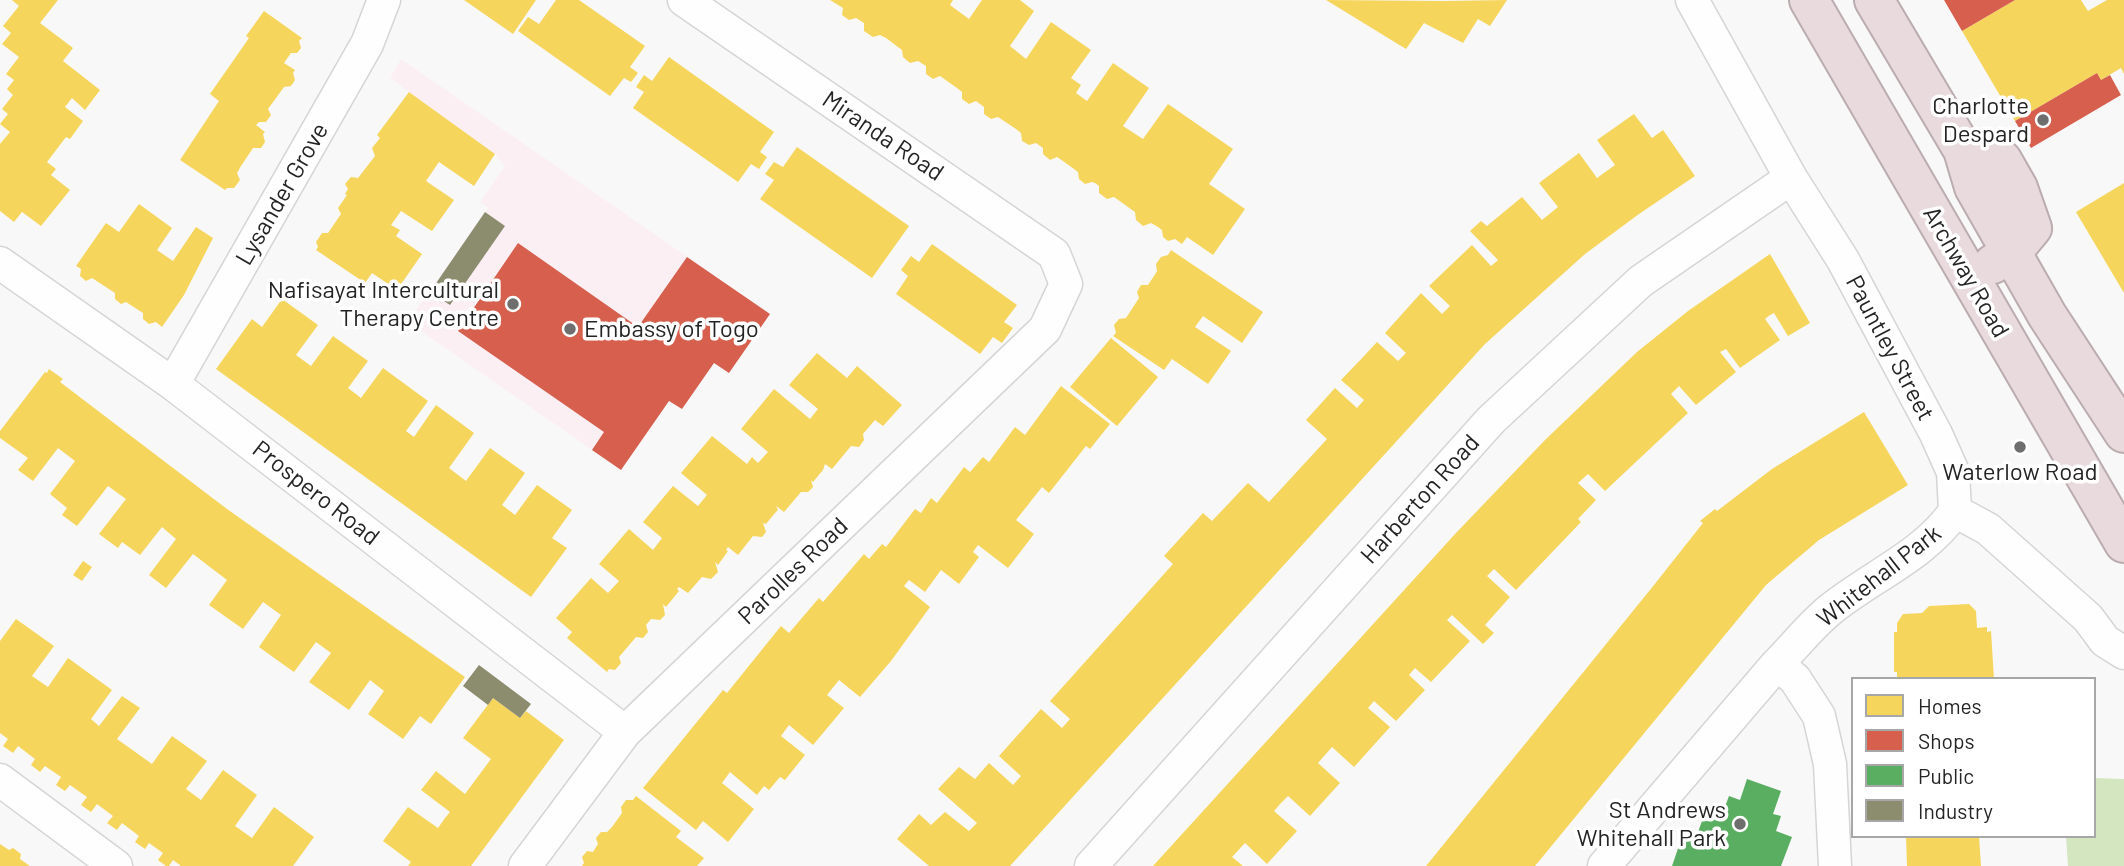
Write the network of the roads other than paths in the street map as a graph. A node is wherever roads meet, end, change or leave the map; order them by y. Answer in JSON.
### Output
{"nodes":[{"id":1,"x":384,"y":0,"type":"edge"},
{"id":2,"x":684,"y":0,"type":"edge"},
{"id":3,"x":1692,"y":0,"type":"edge"},
{"id":4,"x":1809,"y":0,"type":"edge"},
{"id":5,"x":1874,"y":0,"type":"edge"},
{"id":6,"x":1791,"y":178,"type":"junction"},
{"id":7,"x":2012,"y":252,"type":"junction"},
{"id":8,"x":0,"y":263,"type":"edge"},
{"id":9,"x":1970,"y":277,"type":"junction"},
{"id":10,"x":1066,"y":285,"type":"joint"},
{"id":11,"x":173,"y":384,"type":"junction"},
{"id":12,"x":2124,"y":433,"type":"edge"},
{"id":13,"x":1955,"y":510,"type":"junction"},
{"id":14,"x":2124,"y":544,"type":"edge"},
{"id":15,"x":2124,"y":653,"type":"edge"},
{"id":16,"x":1777,"y":664,"type":"junction"},
{"id":17,"x":625,"y":732,"type":"junction"},
{"id":18,"x":0,"y":780,"type":"edge"},
{"id":19,"x":116,"y":866,"type":"edge"},
{"id":20,"x":525,"y":866,"type":"edge"},
{"id":21,"x":1091,"y":866,"type":"edge"},
{"id":22,"x":1604,"y":866,"type":"edge"},
{"id":23,"x":1835,"y":866,"type":"edge"}],
"edges":[{"from":1,"to":11,"type":"street","name":"Lysander Grove"},
{"from":2,"to":10,"type":"street","name":"Miranda Road"},
{"from":3,"to":6,"type":"street","name":"Pauntley Street"},
{"from":4,"to":9,"type":"highway","name":"Archway Road"},
{"from":5,"to":7,"type":"highway"},
{"from":6,"to":13,"type":"street","name":"Pauntley Street"},
{"from":6,"to":21,"type":"street","name":"Harberton Road"},
{"from":7,"to":9,"type":"highway"},
{"from":7,"to":12,"type":"highway","name":"Archway Road"},
{"from":8,"to":11,"type":"street","name":"Prospero Road"},
{"from":9,"to":14,"type":"highway","name":"Archway Road"},
{"from":10,"to":17,"type":"street","name":"Parolles Road"},
{"from":11,"to":17,"type":"street","name":"Prospero Road"},
{"from":13,"to":15,"type":"street"},
{"from":13,"to":16,"type":"street","name":"Whitehall Park"},
{"from":16,"to":22,"type":"street","name":"Whitehall Park"},
{"from":16,"to":23,"type":"street"},
{"from":17,"to":20,"type":"street","name":"Parolles Road"},
{"from":18,"to":19,"type":"street"}]}
